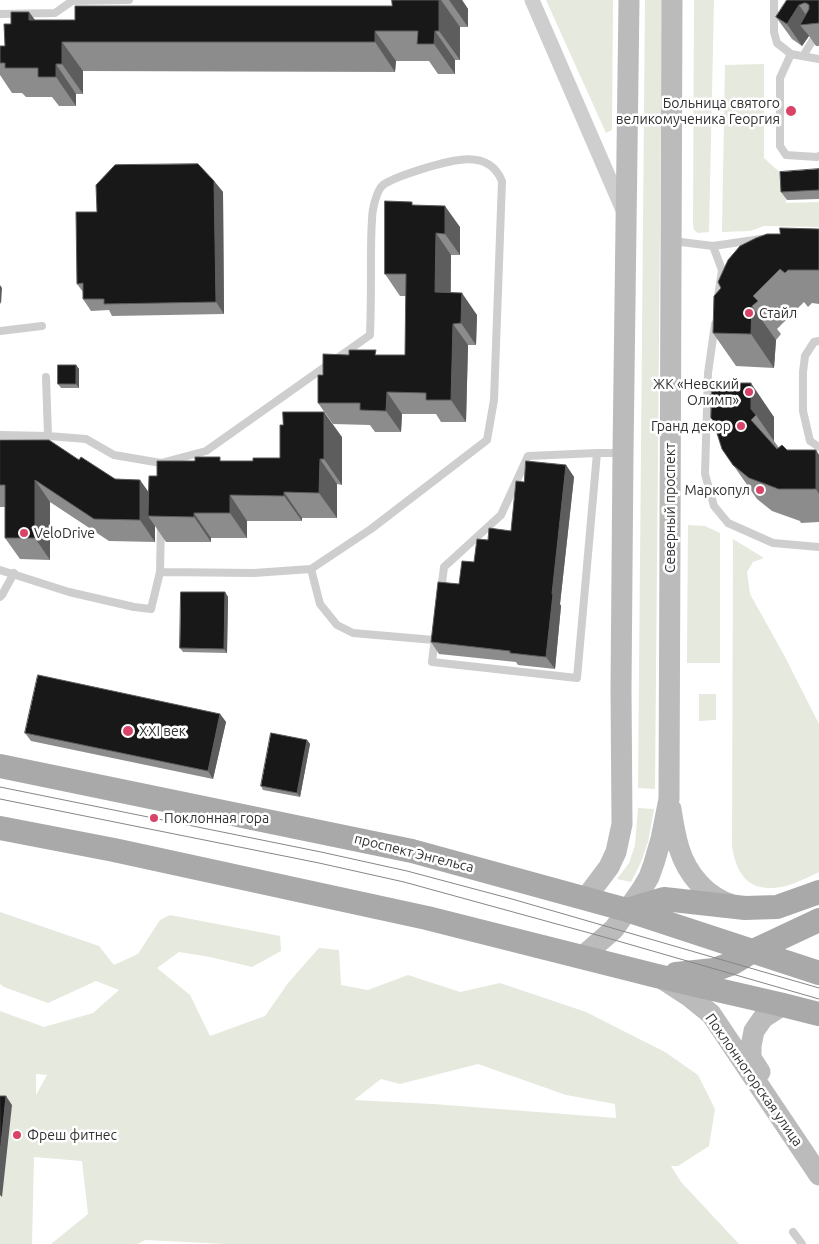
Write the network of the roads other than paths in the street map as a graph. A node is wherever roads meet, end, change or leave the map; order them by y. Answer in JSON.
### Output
{"nodes":[{"id":1,"x":129,"y":0,"type":"edge"},
{"id":2,"x":532,"y":0,"type":"edge"},
{"id":3,"x":628,"y":0,"type":"edge"},
{"id":4,"x":672,"y":0,"type":"edge"},
{"id":5,"x":774,"y":0,"type":"edge"},
{"id":6,"x":0,"y":14,"type":"edge"},
{"id":7,"x":819,"y":30,"type":"edge"},
{"id":8,"x":790,"y":54,"type":"junction"},
{"id":9,"x":804,"y":56,"type":"junction"},
{"id":10,"x":819,"y":59,"type":"edge"},
{"id":11,"x":819,"y":156,"type":"edge"},
{"id":12,"x":626,"y":216,"type":"junction"},
{"id":13,"x":770,"y":237,"type":"edge"},
{"id":14,"x":671,"y":241,"type":"junction"},
{"id":15,"x":713,"y":246,"type":"junction"},
{"id":16,"x":717,"y":308,"type":"edge"},
{"id":17,"x":716,"y":317,"type":"edge"},
{"id":18,"x":42,"y":326,"type":"dead end"},
{"id":19,"x":0,"y":331,"type":"edge"},
{"id":20,"x":819,"y":340,"type":"edge"},
{"id":21,"x":46,"y":376,"type":"dead end"},
{"id":22,"x":0,"y":435,"type":"edge"},
{"id":23,"x":48,"y":436,"type":"junction"},
{"id":24,"x":819,"y":447,"type":"edge"},
{"id":25,"x":597,"y":453,"type":"junction"},
{"id":26,"x":623,"y":453,"type":"junction"},
{"id":27,"x":162,"y":463,"type":"junction"},
{"id":28,"x":161,"y":473,"type":"edge"},
{"id":29,"x":161,"y":513,"type":"edge"},
{"id":30,"x":819,"y":547,"type":"edge"},
{"id":31,"x":311,"y":569,"type":"junction"},
{"id":32,"x":0,"y":570,"type":"edge"},
{"id":33,"x":160,"y":572,"type":"junction"},
{"id":34,"x":14,"y":573,"type":"junction"},
{"id":35,"x":440,"y":594,"type":"edge"},
{"id":36,"x":0,"y":597,"type":"edge"},
{"id":37,"x":436,"y":631,"type":"edge"},
{"id":38,"x":434,"y":640,"type":"junction"},
{"id":39,"x":0,"y":766,"type":"edge"},
{"id":40,"x":669,"y":799,"type":"junction"},
{"id":41,"x":0,"y":828,"type":"edge"},
{"id":42,"x":819,"y":892,"type":"edge"},
{"id":43,"x":584,"y":899,"type":"junction"},
{"id":44,"x":745,"y":908,"type":"junction"},
{"id":45,"x":627,"y":910,"type":"junction"},
{"id":46,"x":819,"y":920,"type":"edge"},
{"id":47,"x":753,"y":951,"type":"junction"},
{"id":48,"x":582,"y":957,"type":"junction"},
{"id":49,"x":819,"y":973,"type":"edge"},
{"id":50,"x":657,"y":976,"type":"junction"},
{"id":51,"x":783,"y":1005,"type":"junction"},
{"id":52,"x":819,"y":1014,"type":"edge"},
{"id":53,"x":819,"y":1162,"type":"edge"},
{"id":54,"x":819,"y":1175,"type":"edge"},
{"id":55,"x":793,"y":1232,"type":"dead end"},
{"id":56,"x":802,"y":1244,"type":"edge"}],
"edges":[{"from":1,"to":6,"type":"lane"},
{"from":2,"to":12,"type":"street"},
{"from":3,"to":12,"type":"main road"},
{"from":4,"to":14,"type":"main road","name":"Северный проспект"},
{"from":5,"to":8,"type":"lane"},
{"from":7,"to":9,"type":"lane"},
{"from":8,"to":9,"type":"lane"},
{"from":8,"to":11,"type":"lane"},
{"from":9,"to":10,"type":"lane"},
{"from":12,"to":26,"type":"main road"},
{"from":13,"to":15,"type":"lane"},
{"from":14,"to":15,"type":"lane"},
{"from":14,"to":40,"type":"main road","name":"Северный проспект"},
{"from":15,"to":16,"type":"lane"},
{"from":17,"to":30,"type":"lane"},
{"from":18,"to":19,"type":"lane"},
{"from":20,"to":24,"type":"lane"},
{"from":21,"to":23,"type":"lane"},
{"from":22,"to":23,"type":"lane"},
{"from":23,"to":27,"type":"lane"},
{"from":25,"to":26,"type":"lane"},
{"from":25,"to":35,"type":"lane"},
{"from":25,"to":38,"type":"lane"},
{"from":26,"to":43,"type":"main road"},
{"from":27,"to":28,"type":"lane"},
{"from":27,"to":31,"type":"lane"},
{"from":29,"to":33,"type":"lane"},
{"from":31,"to":33,"type":"lane"},
{"from":31,"to":38,"type":"lane"},
{"from":32,"to":34,"type":"lane"},
{"from":33,"to":34,"type":"lane"},
{"from":34,"to":36,"type":"lane"},
{"from":37,"to":38,"type":"lane"},
{"from":39,"to":43,"type":"main road","name":"проспект Энгельса"},
{"from":40,"to":44,"type":"main road"},
{"from":40,"to":45,"type":"main road","name":"Северный проспект"},
{"from":41,"to":48,"type":"main road"},
{"from":42,"to":44,"type":"main road"},
{"from":43,"to":45,"type":"main road","name":"проспект Энгельса"},
{"from":44,"to":45,"type":"main road"},
{"from":45,"to":47,"type":"main road","name":"проспект Энгельса"},
{"from":45,"to":48,"type":"main road","name":"Северный проспект"},
{"from":46,"to":47,"type":"main road"},
{"from":47,"to":49,"type":"main road","name":"проспект Энгельса"},
{"from":47,"to":50,"type":"main road"},
{"from":48,"to":50,"type":"main road"},
{"from":50,"to":51,"type":"main road"},
{"from":50,"to":54,"type":"main road","name":"Поклонногорская улица"},
{"from":51,"to":52,"type":"main road"},
{"from":51,"to":53,"type":"main road","name":"Поклонногорская улица"},
{"from":55,"to":56,"type":"lane"}]}
